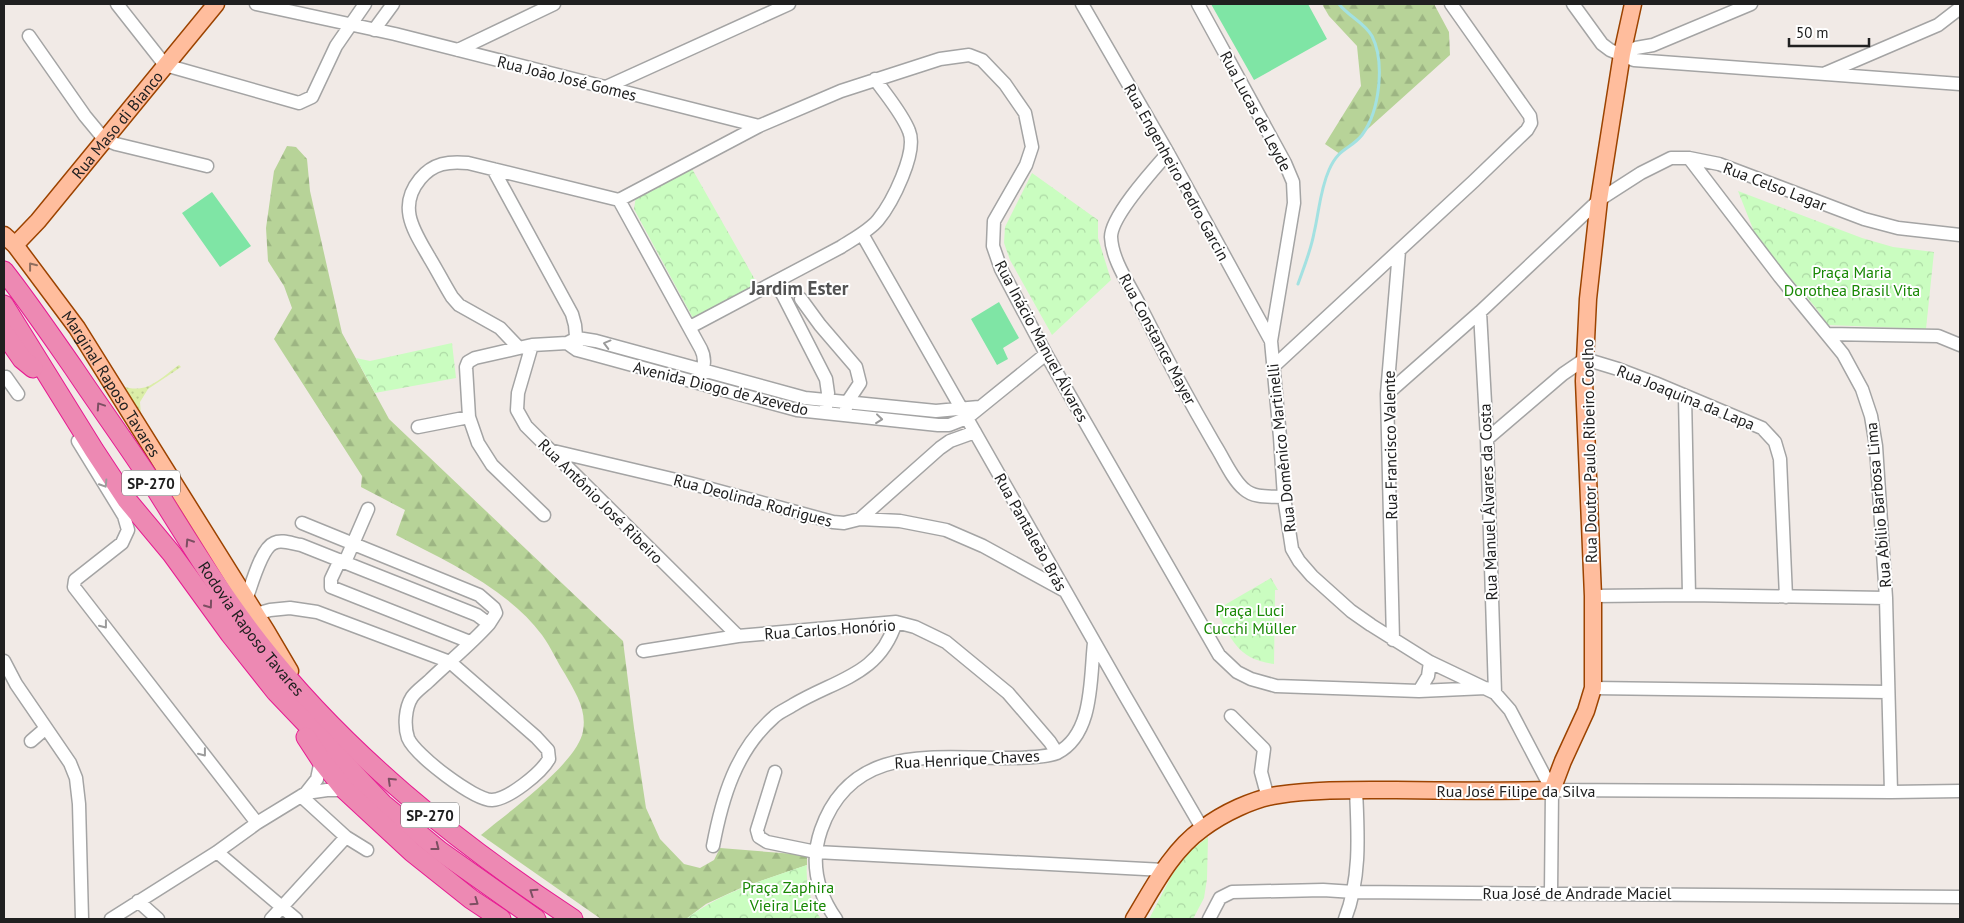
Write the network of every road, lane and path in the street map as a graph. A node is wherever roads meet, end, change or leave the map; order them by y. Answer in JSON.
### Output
{"nodes":[{"id":1,"x":117,"y":4,"type":"edge"},
{"id":2,"x":216,"y":4,"type":"edge"},
{"id":3,"x":256,"y":4,"type":"edge"},
{"id":4,"x":365,"y":4,"type":"edge"},
{"id":5,"x":393,"y":4,"type":"edge"},
{"id":6,"x":554,"y":4,"type":"edge"},
{"id":7,"x":789,"y":4,"type":"edge"},
{"id":8,"x":1082,"y":4,"type":"edge"},
{"id":9,"x":1198,"y":4,"type":"edge"},
{"id":10,"x":1450,"y":4,"type":"edge"},
{"id":11,"x":1573,"y":4,"type":"edge"},
{"id":12,"x":1633,"y":4,"type":"edge"},
{"id":13,"x":1751,"y":4,"type":"edge"},
{"id":14,"x":1960,"y":8,"type":"edge"},
{"id":15,"x":350,"y":24,"type":"junction"},
{"id":16,"x":374,"y":30,"type":"junction"},
{"id":17,"x":29,"y":36,"type":"dead end"},
{"id":18,"x":458,"y":50,"type":"junction"},
{"id":19,"x":1622,"y":54,"type":"junction"},
{"id":20,"x":165,"y":65,"type":"junction"},
{"id":21,"x":1824,"y":74,"type":"junction"},
{"id":22,"x":875,"y":79,"type":"junction"},
{"id":23,"x":1960,"y":84,"type":"edge"},
{"id":24,"x":606,"y":87,"type":"junction"},
{"id":25,"x":759,"y":126,"type":"junction"},
{"id":26,"x":104,"y":139,"type":"junction"},
{"id":27,"x":1168,"y":153,"type":"junction"},
{"id":28,"x":1689,"y":158,"type":"junction"},
{"id":29,"x":207,"y":166,"type":"dead end"},
{"id":30,"x":493,"y":169,"type":"junction"},
{"id":31,"x":618,"y":200,"type":"junction"},
{"id":32,"x":1599,"y":200,"type":"junction"},
{"id":33,"x":862,"y":234,"type":"junction"},
{"id":34,"x":1960,"y":234,"type":"edge"},
{"id":35,"x":9,"y":240,"type":"edge"},
{"id":36,"x":1399,"y":251,"type":"junction"},
{"id":37,"x":4,"y":270,"type":"edge"},
{"id":38,"x":775,"y":282,"type":"junction"},
{"id":39,"x":801,"y":299,"type":"dead end"},
{"id":40,"x":4,"y":305,"type":"edge"},
{"id":41,"x":1480,"y":312,"type":"junction"},
{"id":42,"x":690,"y":327,"type":"junction"},
{"id":43,"x":4,"y":333,"type":"edge"},
{"id":44,"x":1828,"y":334,"type":"junction"},
{"id":45,"x":1270,"y":341,"type":"junction"},
{"id":46,"x":574,"y":344,"type":"junction"},
{"id":47,"x":532,"y":345,"type":"junction"},
{"id":48,"x":1960,"y":345,"type":"edge"},
{"id":49,"x":519,"y":348,"type":"junction"},
{"id":50,"x":1046,"y":354,"type":"junction"},
{"id":51,"x":1585,"y":359,"type":"junction"},
{"id":52,"x":1274,"y":366,"type":"junction"},
{"id":53,"x":702,"y":371,"type":"junction"},
{"id":54,"x":716,"y":374,"type":"junction"},
{"id":55,"x":5,"y":377,"type":"edge"},
{"id":56,"x":698,"y":383,"type":"junction"},
{"id":57,"x":54,"y":384,"type":"junction"},
{"id":58,"x":716,"y":389,"type":"junction"},
{"id":59,"x":18,"y":394,"type":"dead end"},
{"id":60,"x":1386,"y":394,"type":"junction"},
{"id":61,"x":1686,"y":396,"type":"junction"},
{"id":62,"x":828,"y":400,"type":"junction"},
{"id":63,"x":848,"y":401,"type":"junction"},
{"id":64,"x":68,"y":409,"type":"junction"},
{"id":65,"x":825,"y":414,"type":"junction"},
{"id":66,"x":965,"y":414,"type":"junction"},
{"id":67,"x":844,"y":416,"type":"junction"},
{"id":68,"x":469,"y":417,"type":"junction"},
{"id":69,"x":418,"y":427,"type":"dead end"},
{"id":70,"x":975,"y":432,"type":"junction"},
{"id":71,"x":1487,"y":439,"type":"junction"},
{"id":72,"x":549,"y":450,"type":"junction"},
{"id":73,"x":1284,"y":497,"type":"junction"},
{"id":74,"x":368,"y":509,"type":"dead end"},
{"id":75,"x":544,"y":515,"type":"dead end"},
{"id":76,"x":860,"y":520,"type":"junction"},
{"id":77,"x":302,"y":523,"type":"dead end"},
{"id":78,"x":353,"y":543,"type":"junction"},
{"id":79,"x":342,"y":561,"type":"junction"},
{"id":80,"x":1065,"y":592,"type":"junction"},
{"id":81,"x":1689,"y":595,"type":"junction"},
{"id":82,"x":1593,"y":596,"type":"junction"},
{"id":83,"x":1786,"y":597,"type":"junction"},
{"id":84,"x":1886,"y":598,"type":"junction"},
{"id":85,"x":246,"y":600,"type":"junction"},
{"id":86,"x":256,"y":614,"type":"junction"},
{"id":87,"x":896,"y":622,"type":"junction"},
{"id":88,"x":489,"y":624,"type":"junction"},
{"id":89,"x":738,"y":636,"type":"junction"},
{"id":90,"x":1393,"y":640,"type":"junction"},
{"id":91,"x":470,"y":642,"type":"junction"},
{"id":92,"x":1094,"y":643,"type":"junction"},
{"id":93,"x":643,"y":651,"type":"dead end"},
{"id":94,"x":4,"y":661,"type":"edge"},
{"id":95,"x":450,"y":662,"type":"junction"},
{"id":96,"x":1430,"y":662,"type":"junction"},
{"id":97,"x":1593,"y":688,"type":"junction"},
{"id":98,"x":1490,"y":690,"type":"junction"},
{"id":99,"x":1419,"y":691,"type":"junction"},
{"id":100,"x":276,"y":692,"type":"junction"},
{"id":101,"x":1888,"y":692,"type":"junction"},
{"id":102,"x":302,"y":693,"type":"junction"},
{"id":103,"x":1231,"y":716,"type":"dead end"},
{"id":104,"x":46,"y":728,"type":"junction"},
{"id":105,"x":31,"y":741,"type":"dead end"},
{"id":106,"x":1056,"y":753,"type":"junction"},
{"id":107,"x":321,"y":760,"type":"junction"},
{"id":108,"x":775,"y":772,"type":"dead end"},
{"id":109,"x":345,"y":790,"type":"junction"},
{"id":110,"x":1356,"y":790,"type":"junction"},
{"id":111,"x":1552,"y":790,"type":"junction"},
{"id":112,"x":1891,"y":792,"type":"junction"},
{"id":113,"x":1958,"y":792,"type":"edge"},
{"id":114,"x":304,"y":794,"type":"junction"},
{"id":115,"x":1268,"y":798,"type":"junction"},
{"id":116,"x":257,"y":823,"type":"junction"},
{"id":117,"x":1202,"y":828,"type":"junction"},
{"id":118,"x":346,"y":837,"type":"junction"},
{"id":119,"x":713,"y":846,"type":"dead end"},
{"id":120,"x":367,"y":850,"type":"dead end"},
{"id":121,"x":217,"y":852,"type":"junction"},
{"id":122,"x":816,"y":852,"type":"junction"},
{"id":123,"x":1164,"y":870,"type":"junction"},
{"id":124,"x":1354,"y":892,"type":"junction"},
{"id":125,"x":1551,"y":893,"type":"junction"},
{"id":126,"x":1960,"y":897,"type":"edge"},
{"id":127,"x":138,"y":902,"type":"junction"},
{"id":128,"x":282,"y":907,"type":"junction"},
{"id":129,"x":82,"y":919,"type":"edge"},
{"id":130,"x":111,"y":919,"type":"edge"},
{"id":131,"x":158,"y":919,"type":"edge"},
{"id":132,"x":271,"y":919,"type":"edge"},
{"id":133,"x":296,"y":919,"type":"edge"},
{"id":134,"x":501,"y":919,"type":"edge"},
{"id":135,"x":536,"y":919,"type":"edge"},
{"id":136,"x":573,"y":919,"type":"edge"},
{"id":137,"x":836,"y":919,"type":"edge"},
{"id":138,"x":1134,"y":919,"type":"edge"},
{"id":139,"x":1209,"y":919,"type":"edge"},
{"id":140,"x":1345,"y":919,"type":"edge"}],
"edges":[{"from":1,"to":20,"type":"street"},
{"from":2,"to":20,"type":"main road","name":"Rua Maso di Bianco"},
{"from":3,"to":15,"type":"street","name":"Rua João José Gomes"},
{"from":4,"to":15,"type":"street"},
{"from":5,"to":16,"type":"street"},
{"from":6,"to":18,"type":"street"},
{"from":7,"to":24,"type":"street"},
{"from":8,"to":27,"type":"street","name":"Rua Engenheiro Pedro Garcin"},
{"from":9,"to":45,"type":"street","name":"Rua Lucas de Leyde"},
{"from":10,"to":36,"type":"street"},
{"from":11,"to":19,"type":"street"},
{"from":12,"to":19,"type":"main road","name":"Rua Doutor Paulo Ribeiro Coelho"},
{"from":13,"to":19,"type":"street"},
{"from":14,"to":21,"type":"street"},
{"from":15,"to":16,"type":"street","name":"Rua João José Gomes"},
{"from":15,"to":20,"type":"street"},
{"from":16,"to":18,"type":"street","name":"Rua João José Gomes"},
{"from":17,"to":26,"type":"street"},
{"from":18,"to":24,"type":"street","name":"Rua João José Gomes"},
{"from":19,"to":21,"type":"street"},
{"from":19,"to":32,"type":"main road","name":"Rua Doutor Paulo Ribeiro Coelho"},
{"from":20,"to":26,"type":"main road","name":"Rua Maso di Bianco"},
{"from":21,"to":23,"type":"street"},
{"from":22,"to":25,"type":"street","name":"Rua Inácio Manuel Álvares"},
{"from":22,"to":33,"type":"street"},
{"from":22,"to":50,"type":"street","name":"Rua Inácio Manuel Álvares"},
{"from":24,"to":25,"type":"street","name":"Rua João José Gomes"},
{"from":25,"to":31,"type":"street","name":"Rua Inácio Manuel Álvares"},
{"from":26,"to":29,"type":"street"},
{"from":26,"to":35,"type":"main road","name":"Rua Maso di Bianco"},
{"from":27,"to":45,"type":"street","name":"Rua Engenheiro Pedro Garcin"},
{"from":27,"to":73,"type":"street","name":"Rua Constance Mayer"},
{"from":28,"to":32,"type":"street","name":"Rua Celso Lagar"},
{"from":28,"to":34,"type":"street","name":"Rua Celso Lagar"},
{"from":28,"to":44,"type":"street","name":"Rua Abílio Barbosa Lima"},
{"from":30,"to":31,"type":"street"},
{"from":30,"to":46,"type":"street"},
{"from":30,"to":49,"type":"street"},
{"from":31,"to":42,"type":"street"},
{"from":32,"to":41,"type":"street","name":"Rua Celso Lagar"},
{"from":32,"to":51,"type":"main road","name":"Rua Doutor Paulo Ribeiro Coelho"},
{"from":33,"to":38,"type":"street"},
{"from":33,"to":66,"type":"street","name":"Rua Pantaleão Brás"},
{"from":85,"to":35,"type":"main road","name":"Marginal Raposo Tavares","one_way":true},
{"from":36,"to":52,"type":"street"},
{"from":36,"to":60,"type":"street","name":"Rua Francisco Valente"},
{"from":102,"to":37,"type":"highway","name":"Rodovia Raposo Tavares","number":"SP-270","one_way":true},
{"from":38,"to":42,"type":"street"},
{"from":38,"to":62,"type":"street"},
{"from":39,"to":63,"type":"street"},
{"from":40,"to":57,"type":"highway","name":"Rodovia Raposo Tavares","number":"SP-270"},
{"from":41,"to":60,"type":"street","name":"Rua Celso Lagar"},
{"from":41,"to":71,"type":"street","name":"Rua Manuel Álvares da Costa"},
{"from":42,"to":53,"type":"street"},
{"from":43,"to":57,"type":"highway"},
{"from":44,"to":48,"type":"street"},
{"from":44,"to":84,"type":"street","name":"Rua Abílio Barbosa Lima"},
{"from":45,"to":52,"type":"street","name":"Rua Domênico Martinelli"},
{"from":46,"to":47,"type":"street","name":"Avenida Diogo de Azevedo"},
{"from":53,"to":46,"type":"street","name":"Avenida Diogo de Azevedo","one_way":true},
{"from":46,"to":56,"type":"street","name":"Avenida Diogo de Azevedo"},
{"from":47,"to":49,"type":"street","name":"Avenida Diogo de Azevedo"},
{"from":47,"to":72,"type":"street","name":"Rua Antônio José Ribeiro"},
{"from":49,"to":68,"type":"street","name":"Avenida Diogo de Azevedo"},
{"from":50,"to":66,"type":"street"},
{"from":50,"to":99,"type":"street","name":"Rua Inácio Manuel Álvares"},
{"from":51,"to":61,"type":"street","name":"Rua Joaquina da Lapa"},
{"from":51,"to":71,"type":"street"},
{"from":51,"to":82,"type":"main road","name":"Rua Doutor Paulo Ribeiro Coelho"},
{"from":52,"to":73,"type":"street","name":"Rua Domênico Martinelli"},
{"from":53,"to":54,"type":"street","name":"Avenida Diogo de Azevedo"},
{"from":53,"to":56,"type":"street"},
{"from":54,"to":58,"type":"street"},
{"from":54,"to":62,"type":"street","name":"Avenida Diogo de Azevedo"},
{"from":55,"to":59,"type":"street"},
{"from":56,"to":58,"type":"street","name":"Avenida Diogo de Azevedo"},
{"from":57,"to":64,"type":"highway","name":"Rodovia Raposo Tavares","number":"SP-270"},
{"from":58,"to":65,"type":"street","name":"Avenida Diogo de Azevedo"},
{"from":60,"to":90,"type":"street","name":"Rua Francisco Valente"},
{"from":61,"to":81,"type":"street"},
{"from":61,"to":83,"type":"street","name":"Rua Joaquina da Lapa"},
{"from":62,"to":63,"type":"street","name":"Avenida Diogo de Azevedo"},
{"from":62,"to":65,"type":"street"},
{"from":63,"to":66,"type":"street","name":"Avenida Diogo de Azevedo"},
{"from":63,"to":67,"type":"street"},
{"from":64,"to":100,"type":"highway","name":"Rodovia Raposo Tavares","number":"SP-270","one_way":true},
{"from":64,"to":116,"type":"street","one_way":true},
{"from":65,"to":67,"type":"street","name":"Avenida Diogo de Azevedo"},
{"from":67,"to":66,"type":"street","name":"Avenida Diogo de Azevedo","one_way":true},
{"from":66,"to":70,"type":"street","name":"Rua Pantaleão Brás"},
{"from":68,"to":69,"type":"street"},
{"from":68,"to":75,"type":"street"},
{"from":70,"to":76,"type":"street"},
{"from":70,"to":80,"type":"street","name":"Rua Pantaleão Brás"},
{"from":71,"to":98,"type":"street","name":"Rua Manuel Álvares da Costa"},
{"from":72,"to":76,"type":"street","name":"Rua Deolinda Rodrigues"},
{"from":72,"to":89,"type":"street","name":"Rua Antônio José Ribeiro"},
{"from":73,"to":90,"type":"street","name":"Rua Domênico Martinelli"},
{"from":74,"to":78,"type":"street"},
{"from":76,"to":80,"type":"street","name":"Rua Deolinda Rodrigues"},
{"from":77,"to":78,"type":"street"},
{"from":78,"to":79,"type":"street"},
{"from":78,"to":88,"type":"street"},
{"from":79,"to":85,"type":"street"},
{"from":79,"to":88,"type":"street"},
{"from":79,"to":91,"type":"street"},
{"from":80,"to":92,"type":"street","name":"Rua Pantaleão Brás"},
{"from":81,"to":82,"type":"street"},
{"from":81,"to":83,"type":"street"},
{"from":82,"to":97,"type":"main road","name":"Rua Doutor Paulo Ribeiro Coelho"},
{"from":83,"to":84,"type":"street"},
{"from":84,"to":101,"type":"street","name":"Rua Abílio Barbosa Lima"},
{"from":85,"to":86,"type":"main road","name":"Marginal Raposo Tavares"},
{"from":86,"to":95,"type":"street"},
{"from":86,"to":102,"type":"main road","name":"Marginal Raposo Tavares"},
{"from":87,"to":89,"type":"street","name":"Rua Carlos Honório"},
{"from":87,"to":106,"type":"street","name":"Rua Carlos Honório"},
{"from":87,"to":119,"type":"street"},
{"from":88,"to":91,"type":"street"},
{"from":89,"to":93,"type":"street","name":"Rua Carlos Honório"},
{"from":90,"to":96,"type":"street","name":"Rua Domênico Martinelli"},
{"from":91,"to":95,"type":"street"},
{"from":92,"to":106,"type":"street","name":"Rua Henrique Chaves"},
{"from":92,"to":117,"type":"street","name":"Rua Pantaleão Brás"},
{"from":94,"to":104,"type":"street"},
{"from":95,"to":95,"type":"street"},
{"from":96,"to":98,"type":"street","name":"Rua Domênico Martinelli"},
{"from":96,"to":99,"type":"street"},
{"from":97,"to":101,"type":"street"},
{"from":97,"to":111,"type":"main road","name":"Rua Doutor Paulo Ribeiro Coelho"},
{"from":98,"to":99,"type":"street","name":"Rua Inácio Manuel Álvares"},
{"from":98,"to":111,"type":"street","name":"Rua Domênico Martinelli"},
{"from":100,"to":107,"type":"highway"},
{"from":100,"to":135,"type":"highway","name":"Rodovia Raposo Tavares","number":"SP-270","one_way":true},
{"from":101,"to":112,"type":"street","name":"Rua Abílio Barbosa Lima"},
{"from":136,"to":102,"type":"highway","name":"Rodovia Raposo Tavares","number":"SP-270","one_way":true},
{"from":103,"to":115,"type":"street"},
{"from":104,"to":105,"type":"street"},
{"from":104,"to":129,"type":"street"},
{"from":106,"to":122,"type":"street","name":"Rua Henrique Chaves"},
{"from":107,"to":109,"type":"highway"},
{"from":107,"to":114,"type":"street"},
{"from":108,"to":122,"type":"street"},
{"from":109,"to":114,"type":"street"},
{"from":109,"to":134,"type":"highway","one_way":true},
{"from":110,"to":111,"type":"main road","name":"Rua José Filipe da Silva"},
{"from":110,"to":115,"type":"main road","name":"Rua José Filipe da Silva"},
{"from":110,"to":124,"type":"street"},
{"from":111,"to":112,"type":"street","name":"Rua José Filipe da Silva"},
{"from":111,"to":125,"type":"street","name":"Rua Doutor Paulo Ribeiro Coelho"},
{"from":112,"to":113,"type":"street","name":"Rua José Filipe da Silva"},
{"from":114,"to":116,"type":"street"},
{"from":114,"to":118,"type":"street"},
{"from":115,"to":117,"type":"main road","name":"Rua José Filipe da Silva"},
{"from":116,"to":121,"type":"street"},
{"from":117,"to":123,"type":"main road","name":"Rua José Filipe da Silva"},
{"from":118,"to":120,"type":"street"},
{"from":118,"to":128,"type":"street"},
{"from":121,"to":127,"type":"street"},
{"from":121,"to":128,"type":"street"},
{"from":122,"to":123,"type":"street"},
{"from":122,"to":137,"type":"street","name":"Rua Henrique Chaves"},
{"from":123,"to":138,"type":"main road","name":"Rua José Filipe da Silva"},
{"from":124,"to":125,"type":"street","name":"Rua José de Andrade Maciel"},
{"from":124,"to":139,"type":"street","name":"Rua José de Andrade Maciel"},
{"from":124,"to":140,"type":"street"},
{"from":125,"to":126,"type":"street","name":"Rua José de Andrade Maciel"},
{"from":127,"to":130,"type":"street"},
{"from":127,"to":131,"type":"street"},
{"from":128,"to":132,"type":"street"},
{"from":128,"to":133,"type":"street"}]}
